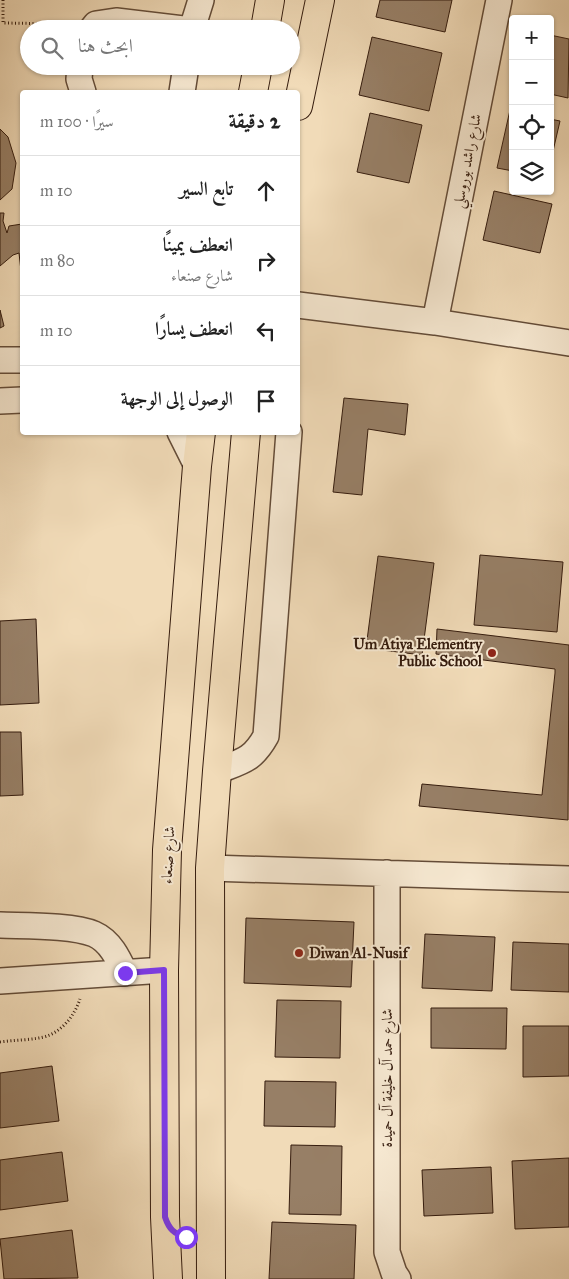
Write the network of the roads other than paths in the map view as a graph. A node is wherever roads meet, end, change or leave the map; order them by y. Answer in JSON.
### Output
{"nodes":[{"id":1,"x":201,"y":0,"type":"edge"},
{"id":2,"x":270,"y":0,"type":"edge"},
{"id":3,"x":320,"y":0,"type":"edge"},
{"id":4,"x":499,"y":0,"type":"edge"},
{"id":5,"x":195,"y":20,"type":"edge"},
{"id":6,"x":267,"y":20,"type":"edge"},
{"id":7,"x":79,"y":75,"type":"edge"},
{"id":8,"x":185,"y":75,"type":"edge"},
{"id":9,"x":256,"y":75,"type":"edge"},
{"id":10,"x":82,"y":90,"type":"edge"},
{"id":11,"x":182,"y":90,"type":"edge"},
{"id":12,"x":253,"y":90,"type":"edge"},
{"id":13,"x":300,"y":96,"type":"edge"},
{"id":14,"x":300,"y":305,"type":"edge"},
{"id":15,"x":435,"y":322,"type":"junction"},
{"id":16,"x":569,"y":342,"type":"edge"},
{"id":17,"x":0,"y":360,"type":"edge"},
{"id":18,"x":20,"y":360,"type":"edge"},
{"id":19,"x":0,"y":400,"type":"edge"},
{"id":20,"x":20,"y":400,"type":"edge"},
{"id":21,"x":182,"y":435,"type":"edge"},
{"id":22,"x":201,"y":435,"type":"edge"},
{"id":23,"x":246,"y":435,"type":"edge"},
{"id":24,"x":289,"y":435,"type":"edge"},
{"id":25,"x":197,"y":466,"type":"junction"},
{"id":26,"x":216,"y":771,"type":"junction"},
{"id":27,"x":210,"y":868,"type":"junction"},
{"id":28,"x":387,"y":873,"type":"junction"},
{"id":29,"x":569,"y":879,"type":"edge"},
{"id":30,"x":0,"y":925,"type":"edge"},
{"id":31,"x":164,"y":970,"type":"junction"},
{"id":32,"x":125,"y":973,"type":"junction"},
{"id":33,"x":0,"y":981,"type":"edge"},
{"id":34,"x":165,"y":1217,"type":"junction"},
{"id":35,"x":210,"y":1220,"type":"junction"},
{"id":36,"x":168,"y":1279,"type":"edge"},
{"id":37,"x":177,"y":1279,"type":"edge"},
{"id":38,"x":203,"y":1279,"type":"edge"},
{"id":39,"x":211,"y":1279,"type":"edge"},
{"id":40,"x":398,"y":1279,"type":"edge"}],
"edges":[{"from":1,"to":5,"type":"street"},
{"from":2,"to":6,"type":"main road"},
{"from":3,"to":13,"type":"main road"},
{"from":4,"to":15,"type":"street","name":"شارع راشد بوروسلي"},
{"from":7,"to":10,"type":"street"},
{"from":8,"to":11,"type":"street"},
{"from":9,"to":12,"type":"main road"},
{"from":14,"to":15,"type":"street"},
{"from":15,"to":16,"type":"street"},
{"from":17,"to":18,"type":"street"},
{"from":19,"to":20,"type":"street"},
{"from":21,"to":25,"type":"street"},
{"from":22,"to":25,"type":"main road","name":"شارع صنعاء"},
{"from":23,"to":26,"type":"main road"},
{"from":24,"to":26,"type":"street"},
{"from":25,"to":31,"type":"main road","name":"شارع صنعاء"},
{"from":26,"to":27,"type":"main road"},
{"from":27,"to":28,"type":"street"},
{"from":27,"to":35,"type":"main road"},
{"from":28,"to":29,"type":"street"},
{"from":28,"to":40,"type":"street","name":"شارع حمد آل خليفة آل حميدة"},
{"from":30,"to":32,"type":"street"},
{"from":31,"to":32,"type":"street"},
{"from":31,"to":34,"type":"main road","name":"شارع صنعاء"},
{"from":32,"to":33,"type":"street"},
{"from":34,"to":35,"type":"main road"},
{"from":34,"to":36,"type":"main road","name":"شارع صنعاء"},
{"from":35,"to":39,"type":"main road"},
{"from":37,"to":38,"type":"main road"}]}
